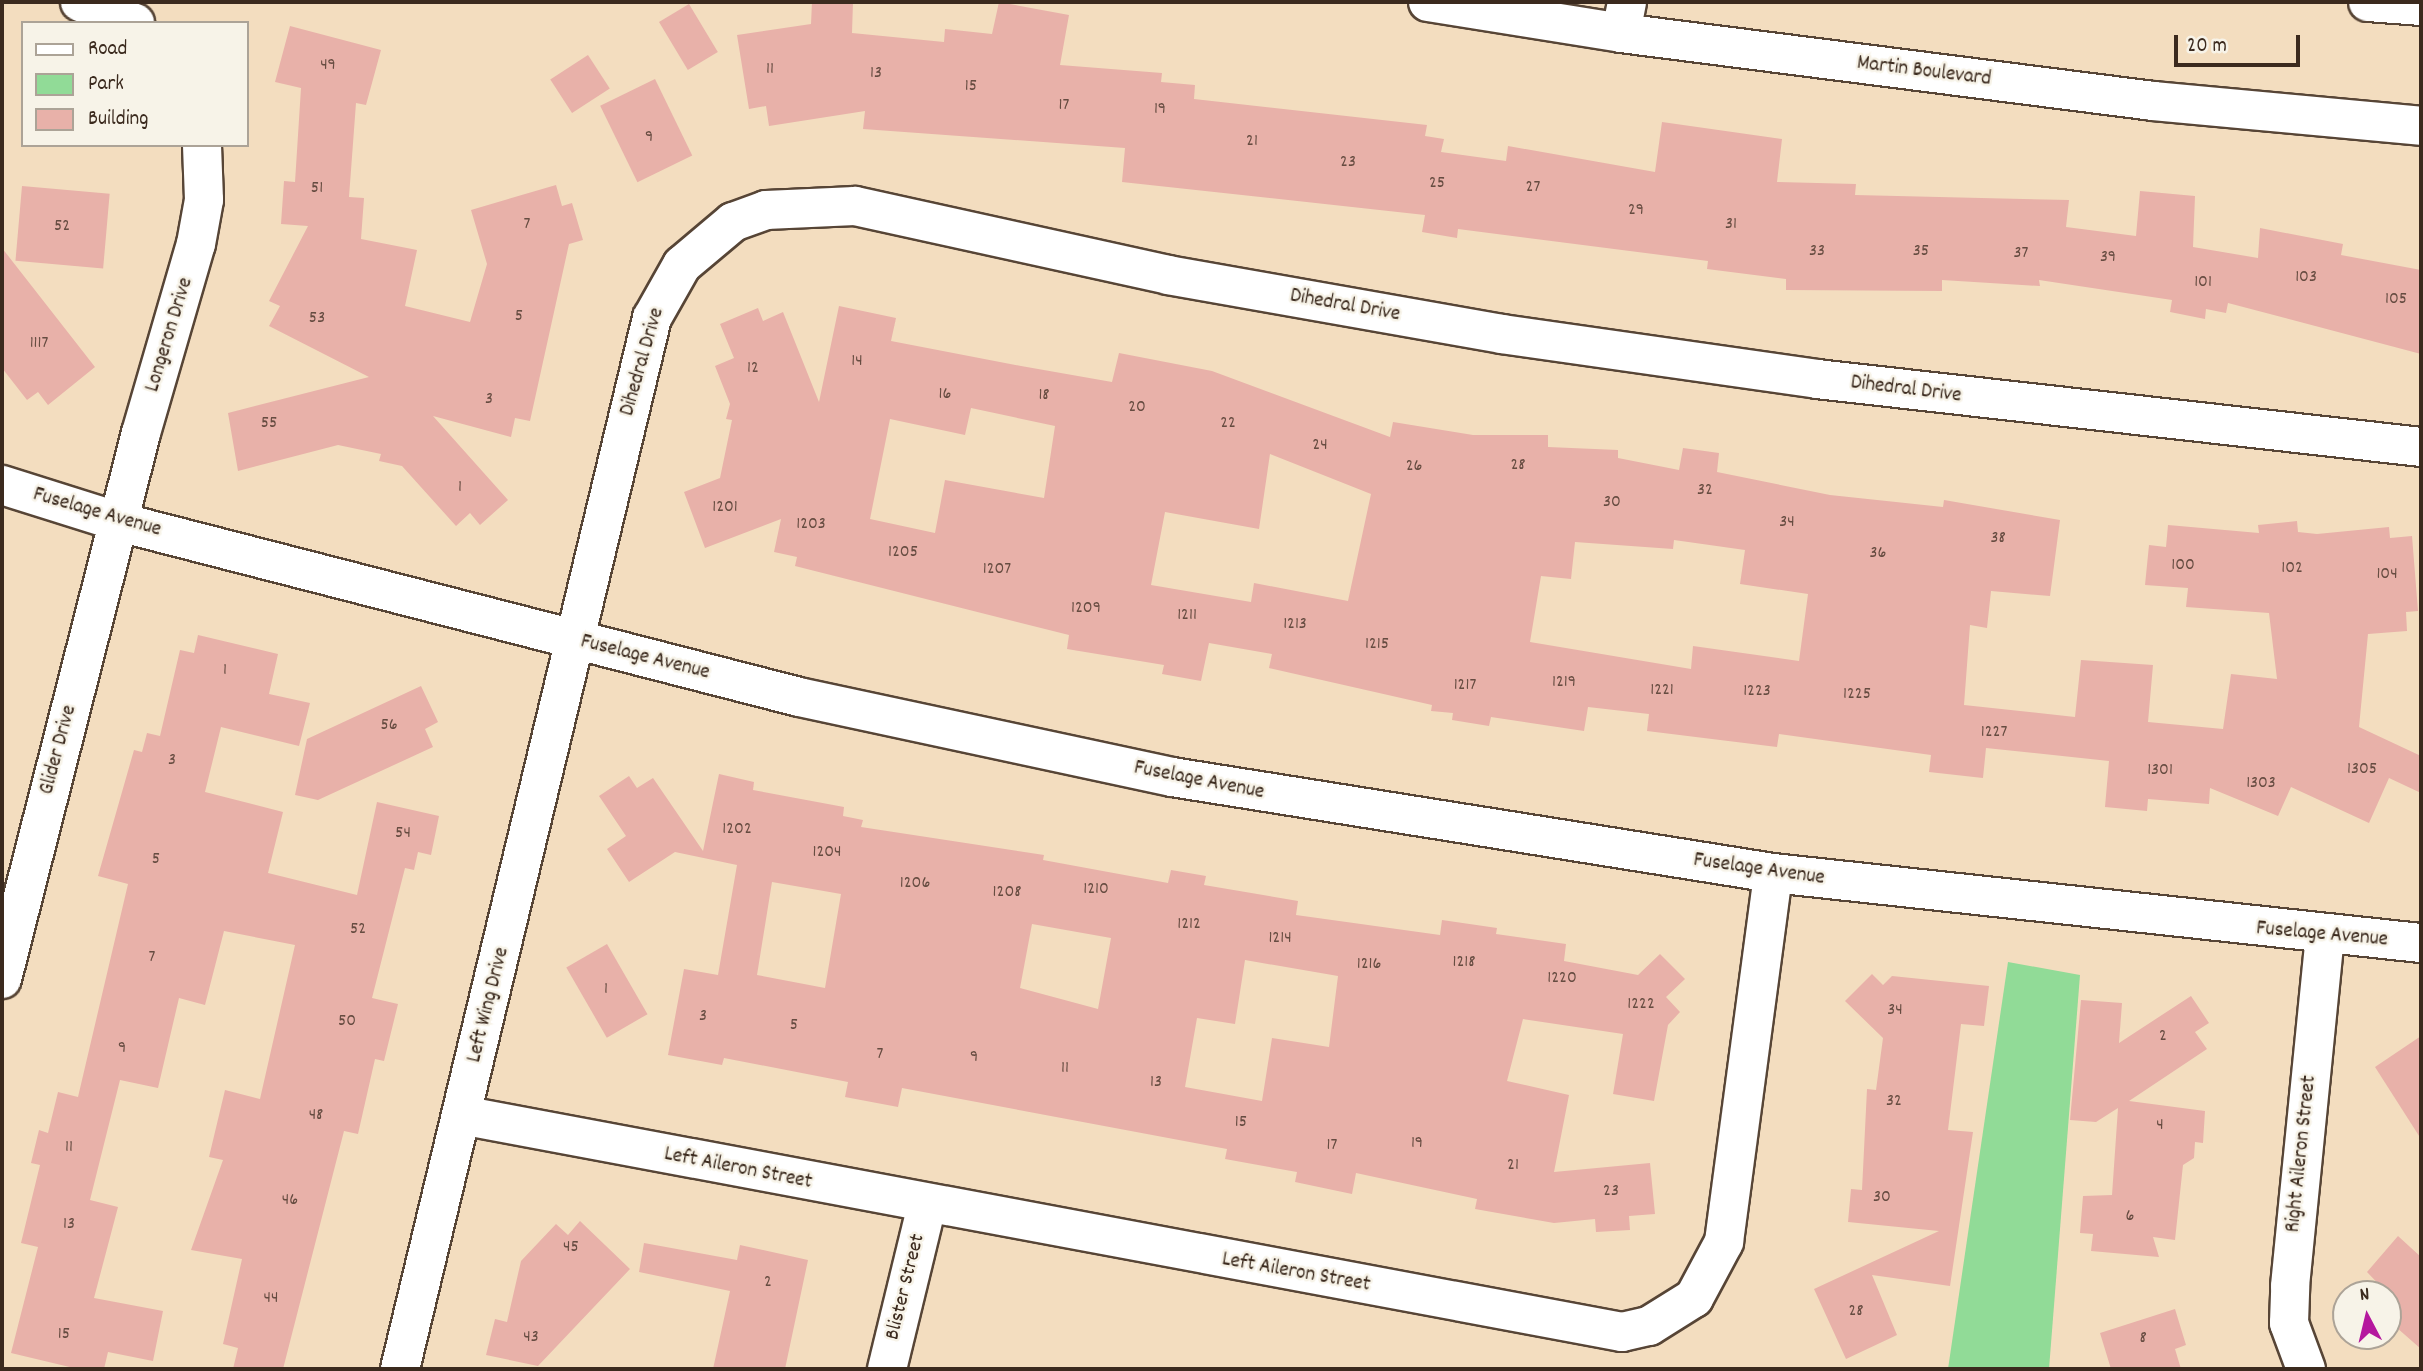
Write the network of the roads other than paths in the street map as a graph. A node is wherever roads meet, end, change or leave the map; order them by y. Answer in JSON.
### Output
{"nodes":[{"id":1,"x":80,"y":2,"type":"edge"},
{"id":2,"x":1428,"y":2,"type":"edge"},
{"id":3,"x":2368,"y":2,"type":"edge"},
{"id":4,"x":2421,"y":6,"type":"edge"},
{"id":5,"x":1624,"y":18,"type":"edge"},
{"id":6,"x":130,"y":21,"type":"edge"},
{"id":7,"x":2421,"y":126,"type":"edge"},
{"id":8,"x":202,"y":147,"type":"edge"},
{"id":9,"x":2421,"y":447,"type":"edge"},
{"id":10,"x":2,"y":485,"type":"edge"},
{"id":11,"x":120,"y":522,"type":"junction"},
{"id":12,"x":575,"y":641,"type":"junction"},
{"id":13,"x":1773,"y":873,"type":"junction"},
{"id":14,"x":2325,"y":937,"type":"junction"},
{"id":15,"x":2421,"y":943,"type":"edge"},
{"id":16,"x":2,"y":979,"type":"edge"},
{"id":17,"x":461,"y":1115,"type":"junction"},
{"id":18,"x":927,"y":1205,"type":"junction"},
{"id":19,"x":400,"y":1369,"type":"edge"},
{"id":20,"x":887,"y":1369,"type":"edge"},
{"id":21,"x":2306,"y":1369,"type":"edge"}],
"edges":[{"from":1,"to":6,"type":"street"},
{"from":2,"to":5,"type":"street","name":"Martin Boulevard"},
{"from":3,"to":4,"type":"street"},
{"from":5,"to":7,"type":"street","name":"Martin Boulevard"},
{"from":8,"to":11,"type":"street","name":"Longeron Drive"},
{"from":9,"to":12,"type":"street","name":"Dihedral Drive"},
{"from":10,"to":11,"type":"street","name":"Fuselage Avenue"},
{"from":11,"to":12,"type":"street","name":"Fuselage Avenue"},
{"from":11,"to":16,"type":"street","name":"Glider Drive"},
{"from":12,"to":13,"type":"street","name":"Fuselage Avenue"},
{"from":12,"to":17,"type":"street","name":"Left Wing Drive"},
{"from":13,"to":14,"type":"street","name":"Fuselage Avenue"},
{"from":13,"to":18,"type":"street","name":"Left Aileron Street"},
{"from":14,"to":15,"type":"street","name":"Fuselage Avenue"},
{"from":14,"to":21,"type":"street","name":"Right Aileron Street"},
{"from":17,"to":18,"type":"street","name":"Left Aileron Street"},
{"from":17,"to":19,"type":"street","name":"Left Wing Drive"},
{"from":18,"to":20,"type":"street","name":"Blister Street"}]}
